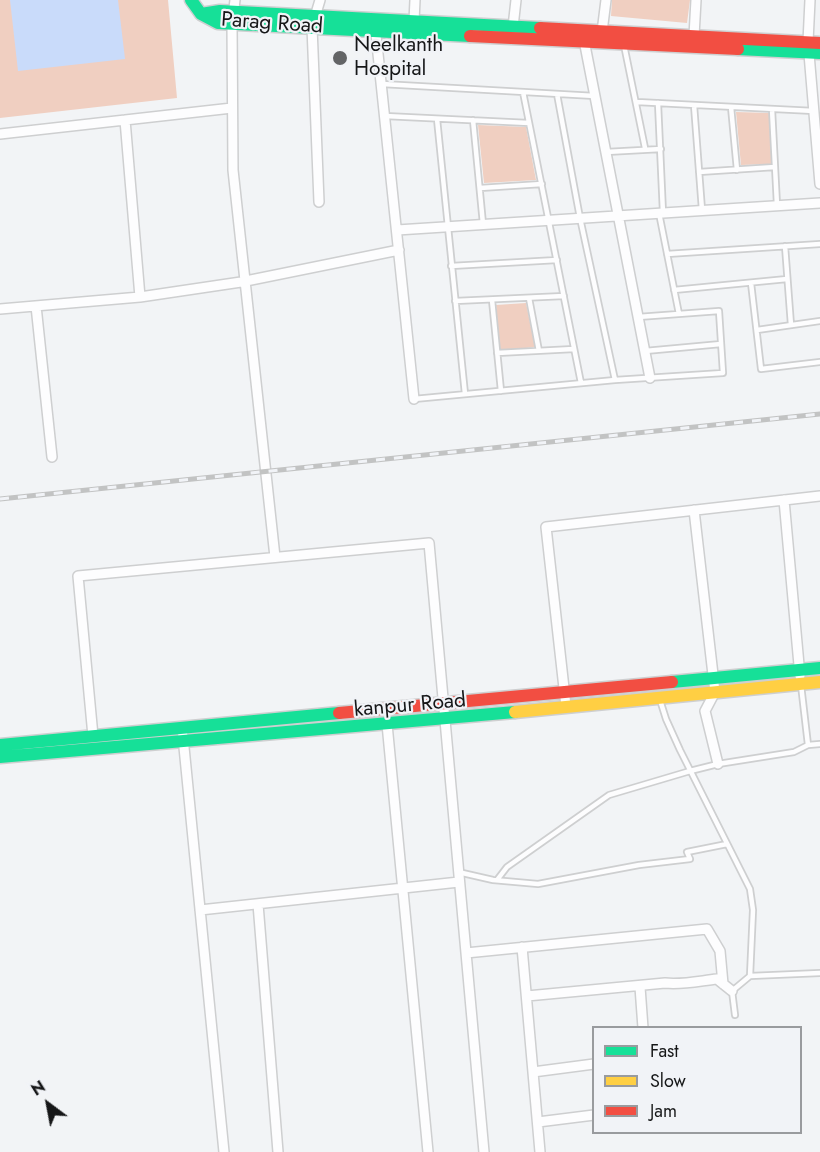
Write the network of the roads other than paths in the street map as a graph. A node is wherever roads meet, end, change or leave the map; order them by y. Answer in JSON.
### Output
{"nodes":[{"id":1,"x":191,"y":0,"type":"edge"},
{"id":2,"x":320,"y":0,"type":"edge"},
{"id":3,"x":415,"y":0,"type":"edge"},
{"id":4,"x":516,"y":0,"type":"edge"},
{"id":5,"x":606,"y":0,"type":"edge"},
{"id":6,"x":696,"y":0,"type":"edge"},
{"id":7,"x":810,"y":0,"type":"edge"},
{"id":8,"x":233,"y":12,"type":"edge"},
{"id":9,"x":414,"y":21,"type":"junction"},
{"id":10,"x":314,"y":22,"type":"junction"},
{"id":11,"x":375,"y":25,"type":"junction"},
{"id":12,"x":513,"y":27,"type":"junction"},
{"id":13,"x":602,"y":32,"type":"junction"},
{"id":14,"x":583,"y":35,"type":"junction"},
{"id":15,"x":694,"y":36,"type":"junction"},
{"id":16,"x":623,"y":43,"type":"junction"},
{"id":17,"x":814,"y":48,"type":"edge"},
{"id":18,"x":382,"y":84,"type":"junction"},
{"id":19,"x":523,"y":92,"type":"junction"},
{"id":20,"x":557,"y":94,"type":"junction"},
{"id":21,"x":595,"y":96,"type":"junction"},
{"id":22,"x":637,"y":102,"type":"junction"},
{"id":23,"x":658,"y":104,"type":"junction"},
{"id":24,"x":694,"y":105,"type":"junction"},
{"id":25,"x":731,"y":107,"type":"junction"},
{"id":26,"x":232,"y":108,"type":"junction"},
{"id":27,"x":772,"y":109,"type":"junction"},
{"id":28,"x":814,"y":111,"type":"junction"},
{"id":29,"x":385,"y":116,"type":"junction"},
{"id":30,"x":438,"y":119,"type":"junction"},
{"id":31,"x":125,"y":120,"type":"junction"},
{"id":32,"x":474,"y":120,"type":"junction"},
{"id":33,"x":529,"y":123,"type":"junction"},
{"id":34,"x":0,"y":134,"type":"edge"},
{"id":35,"x":645,"y":148,"type":"junction"},
{"id":36,"x":661,"y":149,"type":"junction"},
{"id":37,"x":606,"y":152,"type":"junction"},
{"id":38,"x":775,"y":167,"type":"junction"},
{"id":39,"x":737,"y":170,"type":"junction"},
{"id":40,"x":699,"y":172,"type":"junction"},
{"id":41,"x":542,"y":184,"type":"junction"},
{"id":42,"x":820,"y":184,"type":"edge"},
{"id":43,"x":480,"y":188,"type":"junction"},
{"id":44,"x":319,"y":202,"type":"dead end"},
{"id":45,"x":820,"y":203,"type":"edge"},
{"id":46,"x":777,"y":206,"type":"junction"},
{"id":47,"x":702,"y":210,"type":"junction"},
{"id":48,"x":661,"y":213,"type":"junction"},
{"id":49,"x":619,"y":216,"type":"junction"},
{"id":50,"x":580,"y":218,"type":"junction"},
{"id":51,"x":549,"y":220,"type":"junction"},
{"id":52,"x":483,"y":224,"type":"junction"},
{"id":53,"x":447,"y":227,"type":"junction"},
{"id":54,"x":397,"y":230,"type":"junction"},
{"id":55,"x":820,"y":244,"type":"edge"},
{"id":56,"x":785,"y":246,"type":"junction"},
{"id":57,"x":399,"y":250,"type":"junction"},
{"id":58,"x":667,"y":254,"type":"junction"},
{"id":59,"x":557,"y":260,"type":"junction"},
{"id":60,"x":451,"y":266,"type":"junction"},
{"id":61,"x":787,"y":279,"type":"junction"},
{"id":62,"x":245,"y":280,"type":"junction"},
{"id":63,"x":752,"y":283,"type":"junction"},
{"id":64,"x":674,"y":290,"type":"junction"},
{"id":65,"x":564,"y":296,"type":"junction"},
{"id":66,"x":140,"y":297,"type":"junction"},
{"id":67,"x":529,"y":298,"type":"junction"},
{"id":68,"x":492,"y":300,"type":"junction"},
{"id":69,"x":455,"y":301,"type":"junction"},
{"id":70,"x":36,"y":306,"type":"junction"},
{"id":71,"x":0,"y":309,"type":"edge"},
{"id":72,"x":678,"y":314,"type":"junction"},
{"id":73,"x":638,"y":317,"type":"junction"},
{"id":74,"x":820,"y":321,"type":"edge"},
{"id":75,"x":791,"y":325,"type":"junction"},
{"id":76,"x":757,"y":330,"type":"junction"},
{"id":77,"x":721,"y":344,"type":"junction"},
{"id":78,"x":574,"y":349,"type":"junction"},
{"id":79,"x":539,"y":351,"type":"junction"},
{"id":80,"x":645,"y":351,"type":"junction"},
{"id":81,"x":497,"y":353,"type":"junction"},
{"id":82,"x":820,"y":362,"type":"edge"},
{"id":83,"x":650,"y":378,"type":"junction"},
{"id":84,"x":615,"y":380,"type":"junction"},
{"id":85,"x":581,"y":383,"type":"junction"},
{"id":86,"x":501,"y":391,"type":"junction"},
{"id":87,"x":465,"y":394,"type":"junction"},
{"id":88,"x":414,"y":399,"type":"joint"},
{"id":89,"x":52,"y":457,"type":"dead end"},
{"id":90,"x":820,"y":496,"type":"edge"},
{"id":91,"x":784,"y":500,"type":"junction"},
{"id":92,"x":693,"y":510,"type":"junction"},
{"id":93,"x":275,"y":557,"type":"junction"},
{"id":94,"x":820,"y":668,"type":"edge"},
{"id":95,"x":800,"y":670,"type":"junction"},
{"id":96,"x":713,"y":678,"type":"junction"},
{"id":97,"x":820,"y":682,"type":"edge"},
{"id":98,"x":801,"y":684,"type":"junction"},
{"id":99,"x":564,"y":692,"type":"junction"},
{"id":100,"x":715,"y":692,"type":"junction"},
{"id":101,"x":660,"y":698,"type":"junction"},
{"id":102,"x":442,"y":703,"type":"junction"},
{"id":103,"x":566,"y":706,"type":"junction"},
{"id":104,"x":444,"y":718,"type":"junction"},
{"id":105,"x":387,"y":723,"type":"junction"},
{"id":106,"x":182,"y":727,"type":"junction"},
{"id":107,"x":93,"y":736,"type":"junction"},
{"id":108,"x":183,"y":741,"type":"junction"},
{"id":109,"x":820,"y":744,"type":"edge"},
{"id":110,"x":0,"y":745,"type":"edge"},
{"id":111,"x":808,"y":745,"type":"junction"},
{"id":112,"x":0,"y":757,"type":"edge"},
{"id":113,"x":717,"y":764,"type":"junction"},
{"id":114,"x":690,"y":771,"type":"junction"},
{"id":115,"x":727,"y":844,"type":"junction"},
{"id":116,"x":458,"y":872,"type":"junction"},
{"id":117,"x":497,"y":880,"type":"junction"},
{"id":118,"x":459,"y":882,"type":"junction"},
{"id":119,"x":403,"y":888,"type":"junction"},
{"id":120,"x":258,"y":904,"type":"junction"},
{"id":121,"x":200,"y":910,"type":"junction"},
{"id":122,"x":522,"y":946,"type":"junction"},
{"id":123,"x":465,"y":953,"type":"junction"},
{"id":124,"x":820,"y":973,"type":"edge"},
{"id":125,"x":750,"y":976,"type":"junction"},
{"id":126,"x":723,"y":984,"type":"junction"},
{"id":127,"x":640,"y":987,"type":"junction"},
{"id":128,"x":732,"y":991,"type":"junction"},
{"id":129,"x":527,"y":996,"type":"junction"},
{"id":130,"x":735,"y":1015,"type":"dead end"},
{"id":131,"x":643,"y":1026,"type":"edge"},
{"id":132,"x":592,"y":1065,"type":"edge"},
{"id":133,"x":533,"y":1072,"type":"junction"},
{"id":134,"x":592,"y":1115,"type":"edge"},
{"id":135,"x":538,"y":1122,"type":"junction"},
{"id":136,"x":224,"y":1152,"type":"edge"},
{"id":137,"x":278,"y":1152,"type":"edge"},
{"id":138,"x":428,"y":1152,"type":"edge"},
{"id":139,"x":484,"y":1152,"type":"edge"},
{"id":140,"x":540,"y":1152,"type":"edge"}],
"edges":[{"from":1,"to":8,"type":"street","name":"Parag Road"},
{"from":2,"to":10,"type":"street"},
{"from":3,"to":9,"type":"street"},
{"from":4,"to":12,"type":"street"},
{"from":5,"to":13,"type":"street"},
{"from":6,"to":15,"type":"street"},
{"from":7,"to":17,"type":"street"},
{"from":8,"to":10,"type":"street","name":"Parag Road"},
{"from":8,"to":26,"type":"street"},
{"from":9,"to":11,"type":"street","name":"Parag Road"},
{"from":9,"to":12,"type":"street","name":"Parag Road"},
{"from":10,"to":11,"type":"street","name":"Parag Road"},
{"from":10,"to":44,"type":"street"},
{"from":11,"to":14,"type":"street","name":"Parag Road"},
{"from":11,"to":18,"type":"street"},
{"from":12,"to":14,"type":"street","name":"Parag Road"},
{"from":13,"to":14,"type":"street","name":"Parag Road"},
{"from":13,"to":15,"type":"street","name":"Parag Road"},
{"from":14,"to":16,"type":"street","name":"Parag Road"},
{"from":14,"to":21,"type":"street"},
{"from":15,"to":17,"type":"street","name":"Parag Road"},
{"from":16,"to":17,"type":"street","name":"Parag Road"},
{"from":16,"to":22,"type":"lane"},
{"from":17,"to":28,"type":"street"},
{"from":18,"to":19,"type":"lane"},
{"from":18,"to":29,"type":"street"},
{"from":19,"to":20,"type":"lane"},
{"from":19,"to":33,"type":"lane"},
{"from":20,"to":21,"type":"lane"},
{"from":20,"to":50,"type":"lane"},
{"from":21,"to":37,"type":"street"},
{"from":22,"to":23,"type":"lane"},
{"from":22,"to":35,"type":"lane"},
{"from":23,"to":24,"type":"lane"},
{"from":23,"to":36,"type":"lane"},
{"from":24,"to":25,"type":"lane"},
{"from":24,"to":40,"type":"lane"},
{"from":25,"to":27,"type":"lane"},
{"from":25,"to":39,"type":"lane"},
{"from":26,"to":31,"type":"street"},
{"from":26,"to":62,"type":"street"},
{"from":27,"to":28,"type":"lane"},
{"from":27,"to":38,"type":"lane"},
{"from":28,"to":42,"type":"street"},
{"from":29,"to":30,"type":"lane"},
{"from":29,"to":54,"type":"street"},
{"from":30,"to":32,"type":"lane"},
{"from":30,"to":53,"type":"lane"},
{"from":31,"to":34,"type":"street"},
{"from":31,"to":66,"type":"street"},
{"from":32,"to":33,"type":"lane"},
{"from":32,"to":43,"type":"lane"},
{"from":33,"to":41,"type":"lane"},
{"from":35,"to":36,"type":"lane"},
{"from":35,"to":37,"type":"lane"},
{"from":36,"to":48,"type":"lane"},
{"from":37,"to":49,"type":"street"},
{"from":38,"to":39,"type":"lane"},
{"from":38,"to":46,"type":"lane"},
{"from":39,"to":40,"type":"lane"},
{"from":40,"to":47,"type":"lane"},
{"from":41,"to":43,"type":"lane"},
{"from":41,"to":51,"type":"lane"},
{"from":43,"to":52,"type":"lane"},
{"from":45,"to":46,"type":"street"},
{"from":46,"to":47,"type":"street"},
{"from":47,"to":48,"type":"street"},
{"from":48,"to":49,"type":"street"},
{"from":48,"to":58,"type":"lane"},
{"from":49,"to":50,"type":"street"},
{"from":49,"to":73,"type":"street"},
{"from":50,"to":51,"type":"street"},
{"from":50,"to":84,"type":"lane"},
{"from":51,"to":52,"type":"street"},
{"from":51,"to":59,"type":"lane"},
{"from":52,"to":53,"type":"street"},
{"from":53,"to":54,"type":"street"},
{"from":53,"to":60,"type":"lane"},
{"from":54,"to":57,"type":"street"},
{"from":55,"to":56,"type":"lane"},
{"from":56,"to":58,"type":"lane"},
{"from":56,"to":61,"type":"lane"},
{"from":57,"to":62,"type":"street"},
{"from":57,"to":88,"type":"street"},
{"from":58,"to":64,"type":"lane"},
{"from":59,"to":60,"type":"lane"},
{"from":59,"to":65,"type":"lane"},
{"from":60,"to":69,"type":"lane"},
{"from":61,"to":63,"type":"lane"},
{"from":61,"to":75,"type":"lane"},
{"from":62,"to":66,"type":"street"},
{"from":62,"to":93,"type":"street"},
{"from":63,"to":64,"type":"lane"},
{"from":63,"to":76,"type":"lane"},
{"from":64,"to":72,"type":"lane"},
{"from":65,"to":67,"type":"lane"},
{"from":65,"to":78,"type":"lane"},
{"from":66,"to":70,"type":"street"},
{"from":67,"to":68,"type":"lane"},
{"from":67,"to":79,"type":"lane"},
{"from":68,"to":69,"type":"lane"},
{"from":68,"to":81,"type":"lane"},
{"from":69,"to":87,"type":"lane"},
{"from":70,"to":71,"type":"street"},
{"from":70,"to":89,"type":"street"},
{"from":72,"to":73,"type":"lane"},
{"from":72,"to":77,"type":"lane"},
{"from":73,"to":80,"type":"street"},
{"from":74,"to":75,"type":"lane"},
{"from":75,"to":76,"type":"lane"},
{"from":76,"to":82,"type":"lane"},
{"from":77,"to":80,"type":"lane"},
{"from":77,"to":83,"type":"lane"},
{"from":78,"to":79,"type":"lane"},
{"from":78,"to":85,"type":"lane"},
{"from":79,"to":81,"type":"lane"},
{"from":80,"to":83,"type":"street"},
{"from":81,"to":86,"type":"lane"},
{"from":83,"to":84,"type":"lane"},
{"from":84,"to":85,"type":"lane"},
{"from":85,"to":86,"type":"lane"},
{"from":86,"to":87,"type":"lane"},
{"from":87,"to":88,"type":"lane"},
{"from":90,"to":91,"type":"street"},
{"from":91,"to":92,"type":"street"},
{"from":91,"to":95,"type":"street"},
{"from":92,"to":96,"type":"street"},
{"from":92,"to":99,"type":"street"},
{"from":93,"to":102,"type":"street"},
{"from":93,"to":107,"type":"street"},
{"from":94,"to":95,"type":"street","name":"kanpur Road"},
{"from":95,"to":96,"type":"street","name":"kanpur Road"},
{"from":95,"to":98,"type":"street"},
{"from":96,"to":99,"type":"street","name":"kanpur Road"},
{"from":96,"to":100,"type":"street"},
{"from":97,"to":98,"type":"street"},
{"from":98,"to":100,"type":"street"},
{"from":98,"to":111,"type":"lane"},
{"from":99,"to":102,"type":"street","name":"kanpur Road"},
{"from":99,"to":103,"type":"street"},
{"from":100,"to":101,"type":"street"},
{"from":100,"to":113,"type":"street"},
{"from":101,"to":103,"type":"street"},
{"from":101,"to":114,"type":"lane"},
{"from":102,"to":104,"type":"street"},
{"from":102,"to":106,"type":"street","name":"kanpur Road"},
{"from":103,"to":104,"type":"street"},
{"from":104,"to":105,"type":"street"},
{"from":104,"to":116,"type":"street"},
{"from":105,"to":108,"type":"street"},
{"from":105,"to":119,"type":"street"},
{"from":106,"to":107,"type":"street","name":"kanpur Road"},
{"from":106,"to":108,"type":"street"},
{"from":107,"to":110,"type":"street","name":"kanpur Road"},
{"from":108,"to":112,"type":"street"},
{"from":108,"to":121,"type":"street"},
{"from":109,"to":111,"type":"lane"},
{"from":111,"to":113,"type":"lane"},
{"from":113,"to":114,"type":"lane"},
{"from":114,"to":115,"type":"lane"},
{"from":114,"to":117,"type":"lane"},
{"from":115,"to":117,"type":"lane"},
{"from":115,"to":125,"type":"lane"},
{"from":116,"to":117,"type":"lane"},
{"from":116,"to":118,"type":"street"},
{"from":118,"to":119,"type":"street"},
{"from":118,"to":123,"type":"street"},
{"from":119,"to":120,"type":"street"},
{"from":119,"to":138,"type":"street"},
{"from":120,"to":121,"type":"street"},
{"from":120,"to":137,"type":"street"},
{"from":121,"to":136,"type":"street"},
{"from":122,"to":123,"type":"street"},
{"from":122,"to":126,"type":"street"},
{"from":122,"to":129,"type":"street"},
{"from":123,"to":139,"type":"street"},
{"from":124,"to":125,"type":"lane"},
{"from":125,"to":128,"type":"lane"},
{"from":126,"to":127,"type":"street"},
{"from":126,"to":128,"type":"street"},
{"from":127,"to":129,"type":"street"},
{"from":127,"to":131,"type":"street"},
{"from":128,"to":130,"type":"lane"},
{"from":129,"to":133,"type":"street"},
{"from":132,"to":133,"type":"street"},
{"from":133,"to":135,"type":"street"},
{"from":134,"to":135,"type":"street"},
{"from":135,"to":140,"type":"street"}]}
